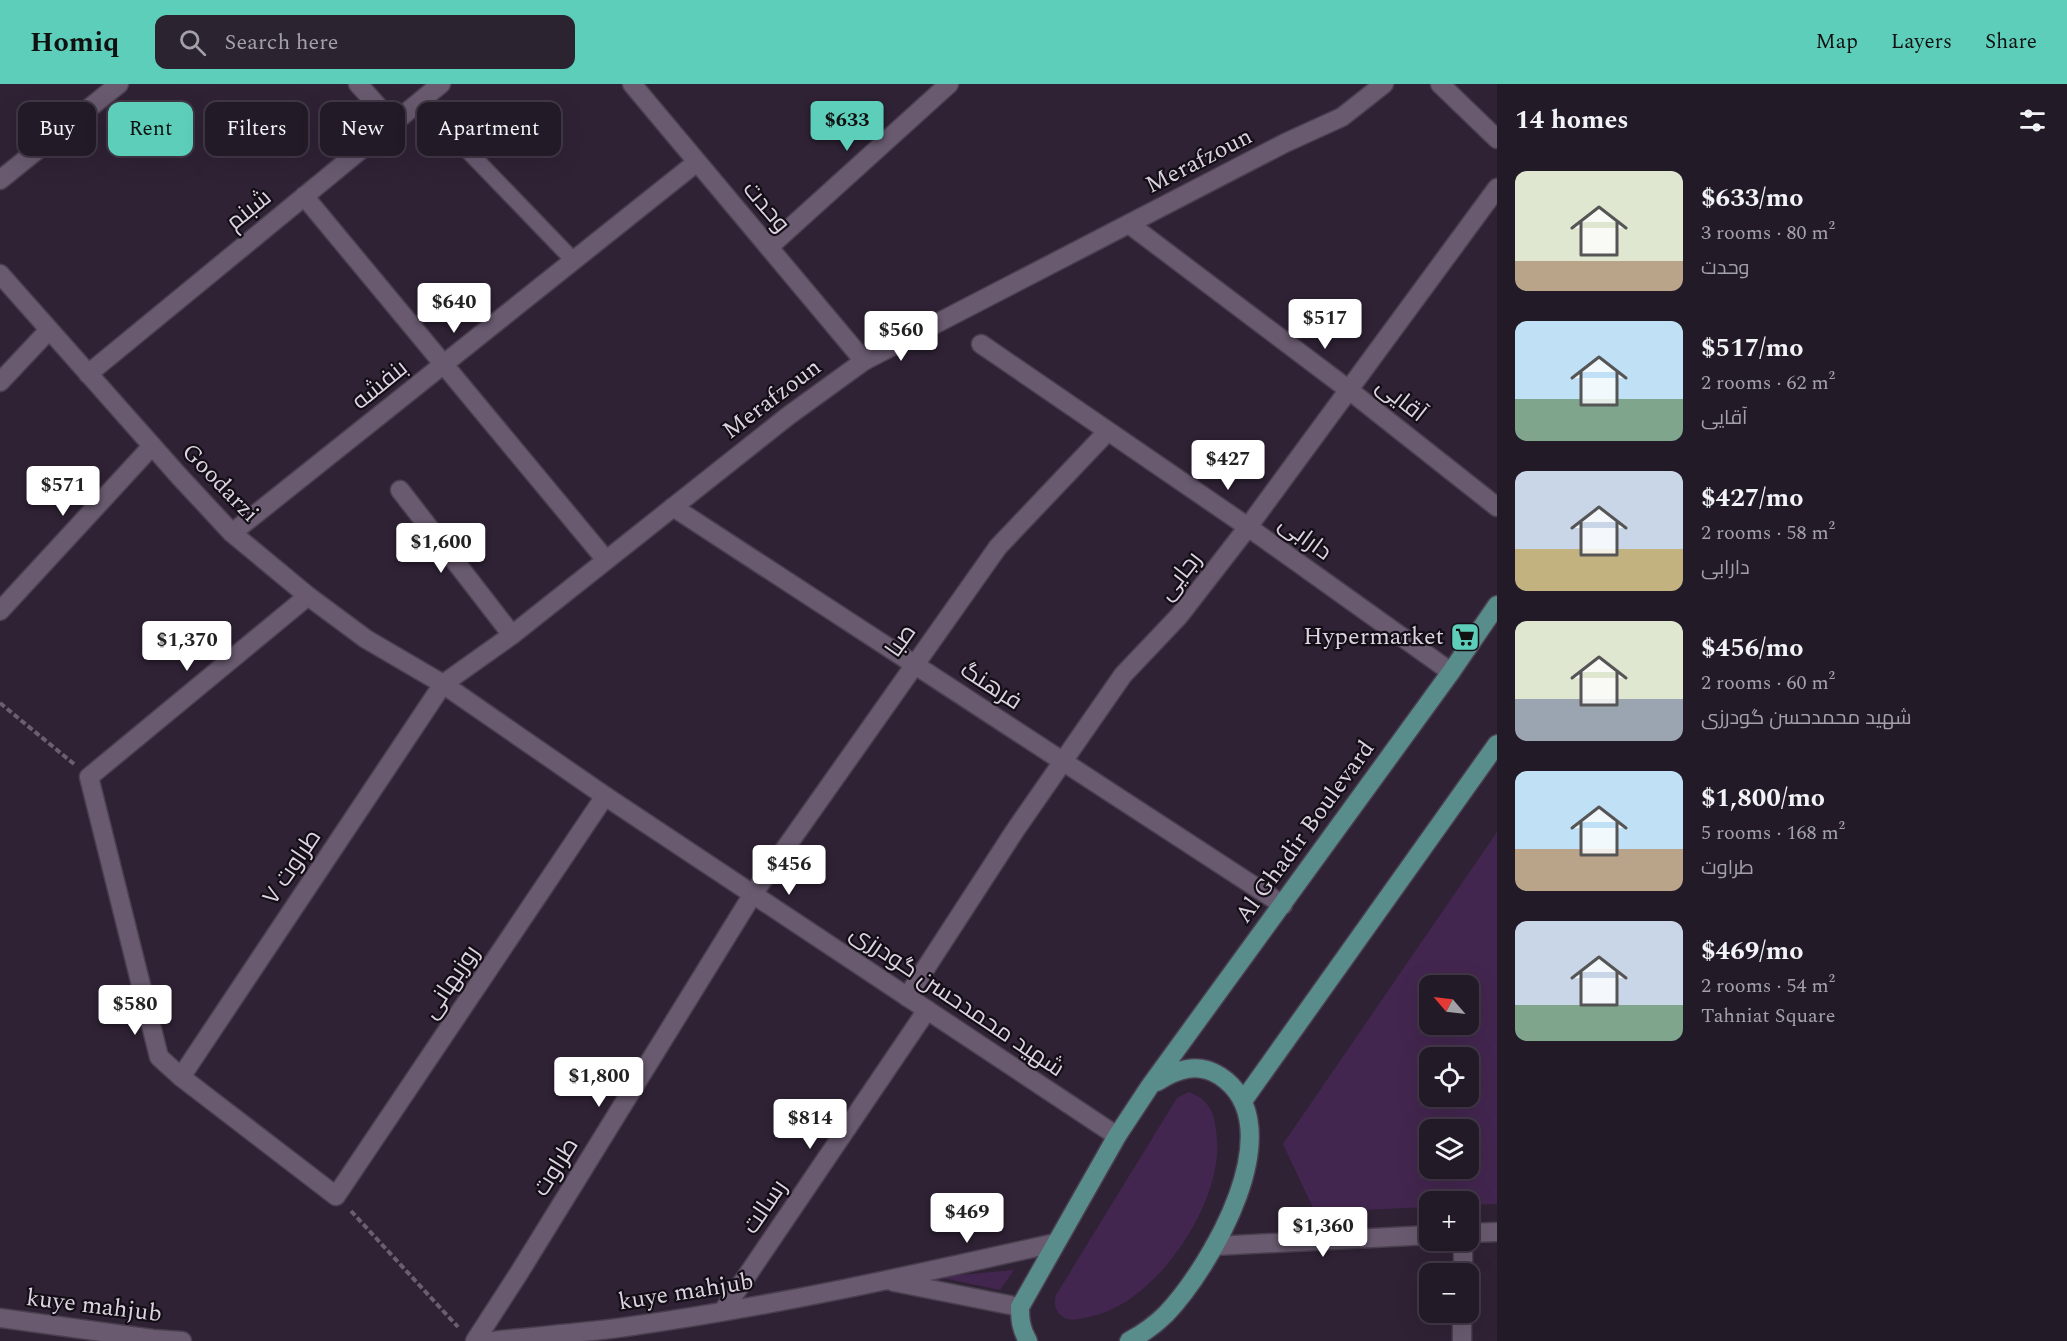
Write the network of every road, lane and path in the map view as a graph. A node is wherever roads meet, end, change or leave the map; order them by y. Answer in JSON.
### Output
{"nodes":[{"id":1,"x":120,"y":84,"type":"edge"},
{"id":2,"x":358,"y":84,"type":"edge"},
{"id":3,"x":441,"y":84,"type":"edge"},
{"id":4,"x":632,"y":84,"type":"edge"},
{"id":5,"x":949,"y":84,"type":"edge"},
{"id":6,"x":1384,"y":84,"type":"edge"},
{"id":7,"x":1440,"y":84,"type":"edge"},
{"id":8,"x":374,"y":102,"type":"edge"},
{"id":9,"x":405,"y":113,"type":"edge"},
{"id":10,"x":1497,"y":139,"type":"edge"},
{"id":11,"x":353,"y":156,"type":"edge"},
{"id":12,"x":473,"y":156,"type":"edge"},
{"id":13,"x":697,"y":162,"type":"junction"},
{"id":14,"x":0,"y":180,"type":"edge"},
{"id":15,"x":1497,"y":188,"type":"edge"},
{"id":16,"x":304,"y":196,"type":"junction"},
{"id":17,"x":1129,"y":224,"type":"junction"},
{"id":18,"x":769,"y":247,"type":"junction"},
{"id":19,"x":574,"y":261,"type":"junction"},
{"id":20,"x":0,"y":274,"type":"edge"},
{"id":21,"x":49,"y":330,"type":"junction"},
{"id":22,"x":981,"y":344,"type":"dead end"},
{"id":23,"x":864,"y":361,"type":"junction"},
{"id":24,"x":444,"y":364,"type":"junction"},
{"id":25,"x":88,"y":374,"type":"junction"},
{"id":26,"x":0,"y":382,"type":"edge"},
{"id":27,"x":1349,"y":390,"type":"junction"},
{"id":28,"x":1108,"y":431,"type":"junction"},
{"id":29,"x":152,"y":446,"type":"junction"},
{"id":30,"x":400,"y":490,"type":"dead end"},
{"id":31,"x":673,"y":507,"type":"junction"},
{"id":32,"x":1497,"y":507,"type":"edge"},
{"id":33,"x":1248,"y":527,"type":"junction"},
{"id":34,"x":232,"y":533,"type":"junction"},
{"id":35,"x":606,"y":560,"type":"junction"},
{"id":36,"x":308,"y":596,"type":"junction"},
{"id":37,"x":1497,"y":605,"type":"edge"},
{"id":38,"x":0,"y":611,"type":"edge"},
{"id":39,"x":512,"y":635,"type":"junction"},
{"id":40,"x":914,"y":664,"type":"junction"},
{"id":41,"x":1451,"y":672,"type":"junction"},
{"id":42,"x":443,"y":684,"type":"junction"},
{"id":43,"x":0,"y":704,"type":"edge"},
{"id":44,"x":1497,"y":744,"type":"edge"},
{"id":45,"x":1063,"y":762,"type":"junction"},
{"id":46,"x":89,"y":777,"type":"junction"},
{"id":47,"x":605,"y":796,"type":"junction"},
{"id":48,"x":753,"y":894,"type":"junction"},
{"id":49,"x":1283,"y":905,"type":"junction"},
{"id":50,"x":907,"y":997,"type":"junction"},
{"id":51,"x":927,"y":1010,"type":"junction"},
{"id":52,"x":181,"y":1077,"type":"junction"},
{"id":53,"x":1150,"y":1086,"type":"junction"},
{"id":54,"x":1243,"y":1101,"type":"junction"},
{"id":55,"x":1117,"y":1136,"type":"junction"},
{"id":56,"x":336,"y":1196,"type":"junction"},
{"id":57,"x":1497,"y":1232,"type":"edge"},
{"id":58,"x":1479,"y":1233,"type":"edge"},
{"id":59,"x":1419,"y":1236,"type":"edge"},
{"id":60,"x":1055,"y":1243,"type":"junction"},
{"id":61,"x":1214,"y":1246,"type":"junction"},
{"id":62,"x":886,"y":1281,"type":"junction"},
{"id":63,"x":723,"y":1311,"type":"junction"},
{"id":64,"x":1020,"y":1314,"type":"junction"},
{"id":65,"x":0,"y":1318,"type":"edge"},
{"id":66,"x":1462,"y":1323,"type":"edge"},
{"id":67,"x":469,"y":1337,"type":"edge"},
{"id":68,"x":182,"y":1341,"type":"edge"},
{"id":69,"x":493,"y":1341,"type":"edge"},
{"id":70,"x":1010,"y":1341,"type":"edge"},
{"id":71,"x":1028,"y":1341,"type":"edge"},
{"id":72,"x":1129,"y":1341,"type":"edge"},
{"id":73,"x":1462,"y":1341,"type":"edge"}],
"edges":[{"from":1,"to":14,"type":"street"},
{"from":2,"to":8,"type":"street"},
{"from":3,"to":9,"type":"street","name":"شبنم"},
{"from":4,"to":13,"type":"street","name":"وحدت"},
{"from":5,"to":18,"type":"street"},
{"from":6,"to":17,"type":"street","name":"Merafzoun"},
{"from":7,"to":10,"type":"street"},
{"from":11,"to":16,"type":"street","name":"شبنم"},
{"from":12,"to":19,"type":"lane"},
{"from":13,"to":18,"type":"street","name":"وحدت"},
{"from":13,"to":19,"type":"street","name":"بنفشه"},
{"from":15,"to":27,"type":"street","name":"رجایی"},
{"from":16,"to":24,"type":"street"},
{"from":16,"to":25,"type":"street","name":"شبنم"},
{"from":17,"to":23,"type":"street","name":"Merafzoun"},
{"from":17,"to":27,"type":"street","name":"آقایی"},
{"from":18,"to":23,"type":"street","name":"وحدت"},
{"from":19,"to":24,"type":"street","name":"بنفشه"},
{"from":20,"to":21,"type":"street","name":"Goodarzi"},
{"from":21,"to":25,"type":"street","name":"Goodarzi"},
{"from":21,"to":26,"type":"street"},
{"from":22,"to":28,"type":"street","name":"دارابی"},
{"from":23,"to":31,"type":"street","name":"Merafzoun"},
{"from":24,"to":34,"type":"street","name":"بنفشه"},
{"from":24,"to":35,"type":"street"},
{"from":25,"to":29,"type":"street","name":"Goodarzi"},
{"from":27,"to":32,"type":"street","name":"آقایی"},
{"from":27,"to":33,"type":"street","name":"رجایی"},
{"from":28,"to":33,"type":"street","name":"دارابی"},
{"from":28,"to":40,"type":"street","name":"صبا"},
{"from":29,"to":34,"type":"street","name":"Goodarzi"},
{"from":29,"to":38,"type":"street"},
{"from":30,"to":39,"type":"street"},
{"from":31,"to":35,"type":"street","name":"Merafzoun"},
{"from":31,"to":40,"type":"street","name":"فرهنگ"},
{"from":33,"to":41,"type":"street","name":"دارابی"},
{"from":33,"to":45,"type":"street","name":"رجایی"},
{"from":34,"to":36,"type":"street","name":"Goodarzi"},
{"from":35,"to":39,"type":"street","name":"Merafzoun"},
{"from":36,"to":42,"type":"street","name":"Goodarzi"},
{"from":36,"to":46,"type":"street"},
{"from":37,"to":41,"type":"main road","name":"Al Ghadir Boulevard"},
{"from":39,"to":42,"type":"street","name":"Merafzoun"},
{"from":40,"to":45,"type":"street","name":"فرهنگ"},
{"from":40,"to":48,"type":"street","name":"صبا"},
{"from":41,"to":49,"type":"main road","name":"Al Ghadir Boulevard"},
{"from":42,"to":47,"type":"street","name":"شهید محمدحسن گودرزی"},
{"from":42,"to":52,"type":"street","name":"طراوت ۷"},
{"from":43,"to":46,"type":"path"},
{"from":44,"to":54,"type":"main road"},
{"from":45,"to":49,"type":"street","name":"فرهنگ"},
{"from":45,"to":50,"type":"street","name":"رجایی"},
{"from":46,"to":52,"type":"street"},
{"from":47,"to":48,"type":"street","name":"شهید محمدحسن گودرزی"},
{"from":47,"to":56,"type":"street","name":"روزبهانی"},
{"from":48,"to":50,"type":"street","name":"شهید محمدحسن گودرزی"},
{"from":48,"to":67,"type":"street","name":"طراوت"},
{"from":49,"to":53,"type":"main road","name":"Al Ghadir Boulevard"},
{"from":50,"to":51,"type":"street","name":"شهید محمدحسن گودرزی"},
{"from":51,"to":55,"type":"street","name":"شهید محمدحسن گودرزی"},
{"from":51,"to":63,"type":"street","name":"رسالت"},
{"from":52,"to":56,"type":"street"},
{"from":53,"to":54,"type":"main road"},
{"from":53,"to":55,"type":"main road","name":"Al Ghadir Boulevard"},
{"from":54,"to":61,"type":"main road"},
{"from":55,"to":60,"type":"main road","name":"Al Ghadir Boulevard"},
{"from":56,"to":67,"type":"path"},
{"from":57,"to":58,"type":"street"},
{"from":59,"to":61,"type":"street"},
{"from":60,"to":62,"type":"street","name":"kuye mahjub"},
{"from":60,"to":64,"type":"main road","name":"Al Ghadir Boulevard"},
{"from":61,"to":72,"type":"main road"},
{"from":62,"to":63,"type":"street","name":"kuye mahjub"},
{"from":62,"to":64,"type":"street"},
{"from":63,"to":69,"type":"street","name":"kuye mahjub"},
{"from":64,"to":70,"type":"main road"},
{"from":64,"to":71,"type":"main road"},
{"from":65,"to":68,"type":"street","name":"kuye mahjub"},
{"from":66,"to":73,"type":"street"}]}
